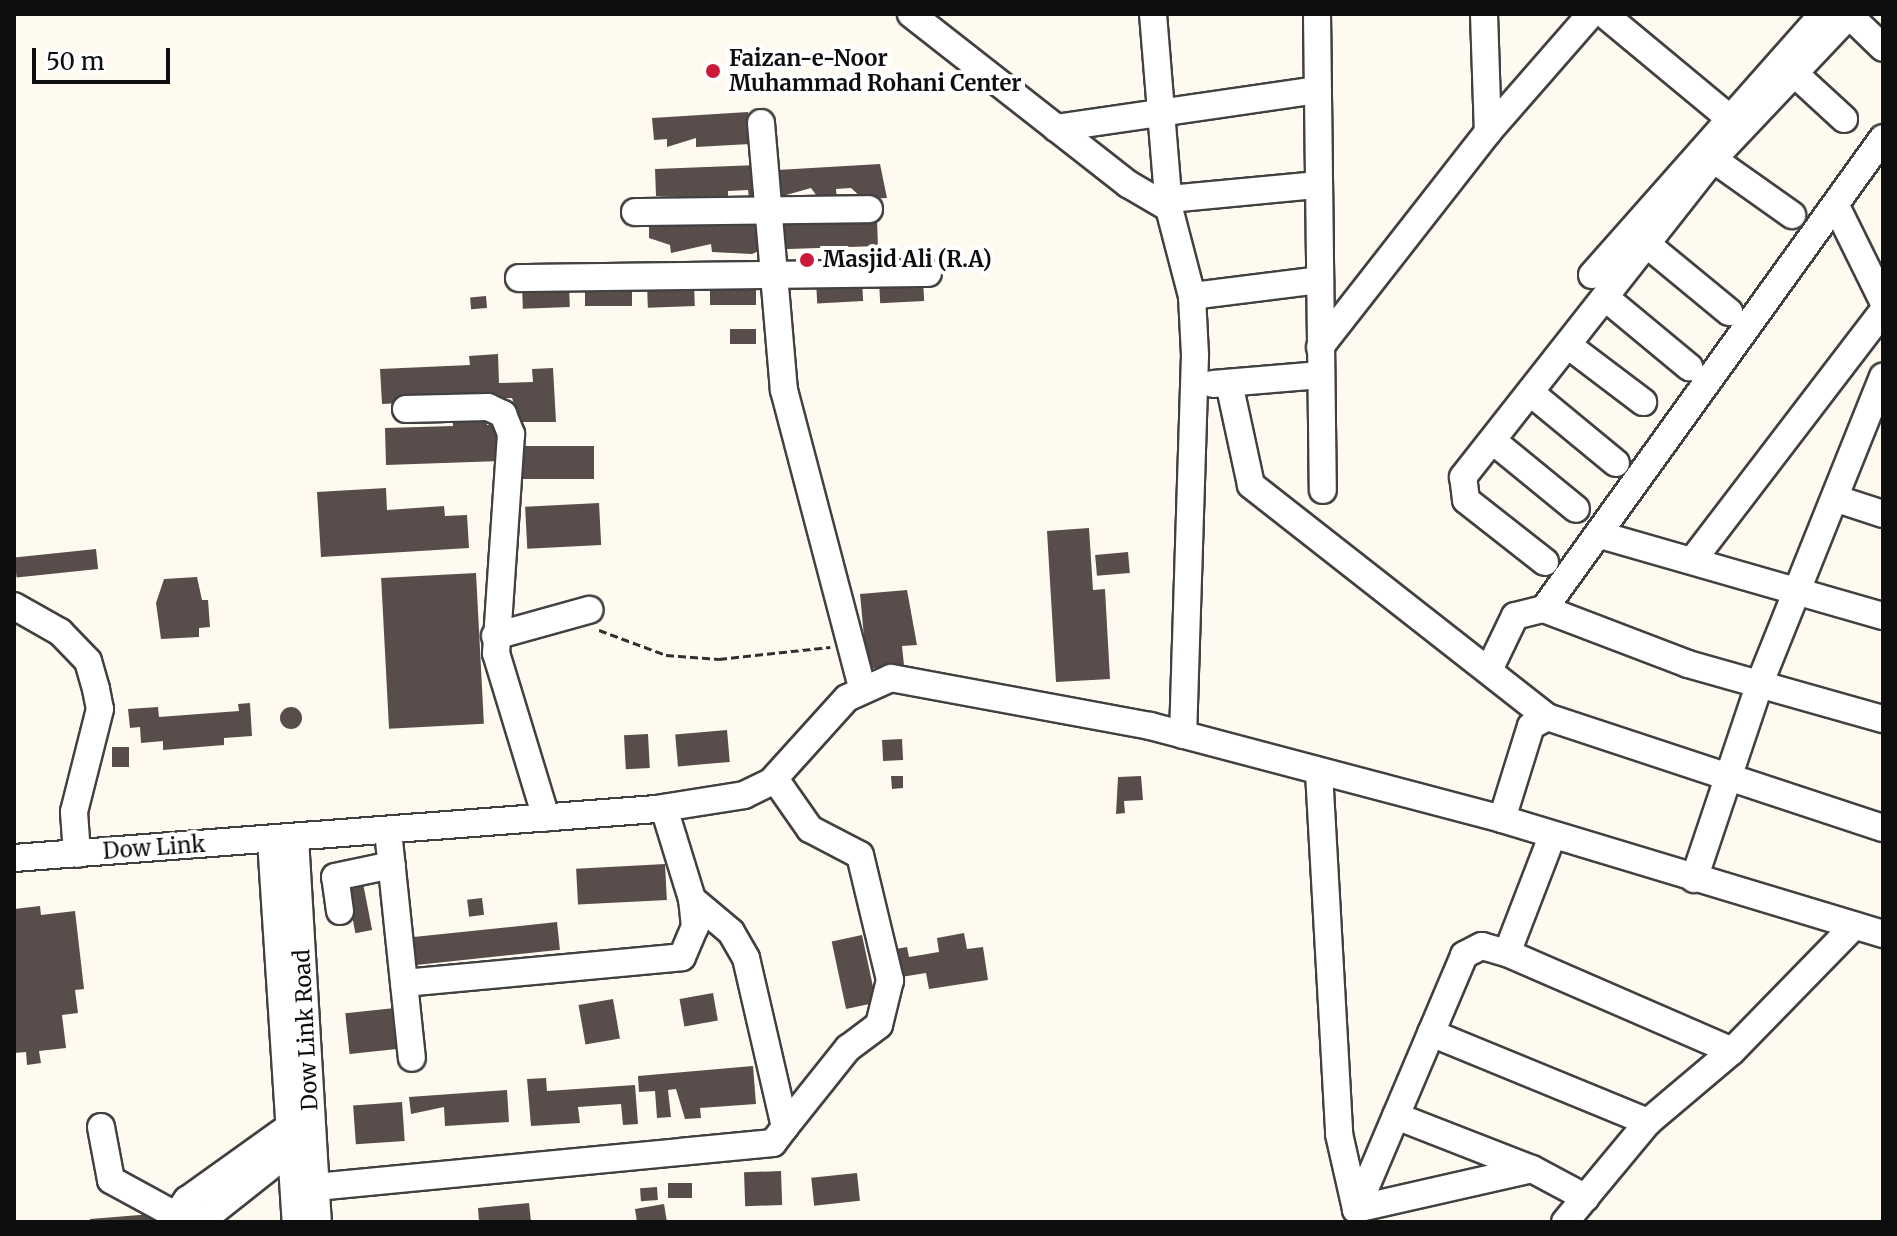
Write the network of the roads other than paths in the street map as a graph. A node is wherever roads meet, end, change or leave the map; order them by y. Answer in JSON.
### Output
{"nodes":[{"id":1,"x":911,"y":14,"type":"edge"},
{"id":2,"x":1153,"y":14,"type":"edge"},
{"id":3,"x":1317,"y":14,"type":"edge"},
{"id":4,"x":1484,"y":14,"type":"edge"},
{"id":5,"x":1591,"y":14,"type":"edge"},
{"id":6,"x":1604,"y":14,"type":"edge"},
{"id":7,"x":1841,"y":14,"type":"edge"},
{"id":8,"x":1883,"y":48,"type":"edge"},
{"id":9,"x":1794,"y":73,"type":"junction"},
{"id":10,"x":1317,"y":90,"type":"junction"},
{"id":11,"x":1162,"y":109,"type":"junction"},
{"id":12,"x":1727,"y":116,"type":"junction"},
{"id":13,"x":1844,"y":119,"type":"dead end"},
{"id":14,"x":761,"y":123,"type":"dead end"},
{"id":15,"x":1056,"y":128,"type":"junction"},
{"id":16,"x":1488,"y":132,"type":"junction"},
{"id":17,"x":1883,"y":138,"type":"edge"},
{"id":18,"x":1713,"y":159,"type":"junction"},
{"id":19,"x":1318,"y":185,"type":"junction"},
{"id":20,"x":1169,"y":204,"type":"junction"},
{"id":21,"x":1836,"y":206,"type":"junction"},
{"id":22,"x":869,"y":209,"type":"dead end"},
{"id":23,"x":769,"y":210,"type":"junction"},
{"id":24,"x":635,"y":212,"type":"dead end"},
{"id":25,"x":1792,"y":215,"type":"dead end"},
{"id":26,"x":1649,"y":246,"type":"junction"},
{"id":27,"x":776,"y":273,"type":"junction"},
{"id":28,"x":928,"y":273,"type":"dead end"},
{"id":29,"x":1592,"y":275,"type":"dead end"},
{"id":30,"x":519,"y":278,"type":"dead end"},
{"id":31,"x":1320,"y":280,"type":"junction"},
{"id":32,"x":1192,"y":296,"type":"junction"},
{"id":33,"x":1607,"y":299,"type":"junction"},
{"id":34,"x":1883,"y":301,"type":"edge"},
{"id":35,"x":1883,"y":311,"type":"edge"},
{"id":36,"x":1729,"y":312,"type":"dead end"},
{"id":37,"x":1569,"y":346,"type":"junction"},
{"id":38,"x":1320,"y":347,"type":"junction"},
{"id":39,"x":1689,"y":367,"type":"dead end"},
{"id":40,"x":1321,"y":375,"type":"junction"},
{"id":41,"x":1883,"y":377,"type":"edge"},
{"id":42,"x":1229,"y":383,"type":"junction"},
{"id":43,"x":1193,"y":386,"type":"junction"},
{"id":44,"x":1531,"y":393,"type":"junction"},
{"id":45,"x":1643,"y":402,"type":"dead end"},
{"id":46,"x":406,"y":409,"type":"dead end"},
{"id":47,"x":1493,"y":441,"type":"junction"},
{"id":48,"x":1616,"y":463,"type":"dead end"},
{"id":49,"x":1323,"y":490,"type":"dead end"},
{"id":50,"x":1837,"y":499,"type":"junction"},
{"id":51,"x":1576,"y":509,"type":"dead end"},
{"id":52,"x":1883,"y":514,"type":"edge"},
{"id":53,"x":1604,"y":536,"type":"junction"},
{"id":54,"x":1692,"y":561,"type":"junction"},
{"id":55,"x":1545,"y":562,"type":"dead end"},
{"id":56,"x":1802,"y":590,"type":"junction"},
{"id":57,"x":14,"y":606,"type":"edge"},
{"id":58,"x":1544,"y":609,"type":"junction"},
{"id":59,"x":580,"y":613,"type":"road end"},
{"id":60,"x":1883,"y":616,"type":"edge"},
{"id":61,"x":495,"y":636,"type":"junction"},
{"id":62,"x":1489,"y":670,"type":"junction"},
{"id":63,"x":1761,"y":680,"type":"junction"},
{"id":64,"x":862,"y":687,"type":"junction"},
{"id":65,"x":1547,"y":717,"type":"junction"},
{"id":66,"x":1883,"y":719,"type":"edge"},
{"id":67,"x":1183,"y":735,"type":"junction"},
{"id":68,"x":1319,"y":772,"type":"junction"},
{"id":69,"x":775,"y":779,"type":"junction"},
{"id":70,"x":1731,"y":779,"type":"junction"},
{"id":71,"x":664,"y":808,"type":"junction"},
{"id":72,"x":546,"y":818,"type":"junction"},
{"id":73,"x":1502,"y":819,"type":"junction"},
{"id":74,"x":1883,"y":828,"type":"edge"},
{"id":75,"x":388,"y":831,"type":"junction"},
{"id":76,"x":283,"y":839,"type":"junction"},
{"id":77,"x":1551,"y":839,"type":"junction"},
{"id":78,"x":77,"y":854,"type":"junction"},
{"id":79,"x":14,"y":858,"type":"edge"},
{"id":80,"x":392,"y":865,"type":"junction"},
{"id":81,"x":1694,"y":879,"type":"junction"},
{"id":82,"x":692,"y":899,"type":"junction"},
{"id":83,"x":340,"y":911,"type":"dead end"},
{"id":84,"x":1854,"y":926,"type":"junction"},
{"id":85,"x":1883,"y":934,"type":"edge"},
{"id":86,"x":1507,"y":953,"type":"junction"},
{"id":87,"x":404,"y":983,"type":"junction"},
{"id":88,"x":1431,"y":1033,"type":"junction"},
{"id":89,"x":1732,"y":1051,"type":"junction"},
{"id":90,"x":412,"y":1058,"type":"dead end"},
{"id":91,"x":1396,"y":1116,"type":"junction"},
{"id":92,"x":1648,"y":1122,"type":"junction"},
{"id":93,"x":101,"y":1127,"type":"dead end"},
{"id":94,"x":785,"y":1127,"type":"junction"},
{"id":95,"x":290,"y":1139,"type":"junction"},
{"id":96,"x":1532,"y":1169,"type":"junction"},
{"id":97,"x":316,"y":1187,"type":"junction"},
{"id":98,"x":1586,"y":1198,"type":"junction"},
{"id":99,"x":1356,"y":1215,"type":"edge"},
{"id":100,"x":184,"y":1220,"type":"edge"},
{"id":101,"x":296,"y":1222,"type":"edge"},
{"id":102,"x":318,"y":1222,"type":"edge"},
{"id":103,"x":1565,"y":1222,"type":"edge"}],
"edges":[{"from":1,"to":15,"type":"street"},
{"from":2,"to":11,"type":"street"},
{"from":3,"to":10,"type":"street"},
{"from":4,"to":16,"type":"street"},
{"from":5,"to":16,"type":"street"},
{"from":6,"to":12,"type":"street"},
{"from":7,"to":8,"type":"street"},
{"from":7,"to":9,"type":"street"},
{"from":7,"to":12,"type":"street"},
{"from":9,"to":13,"type":"street"},
{"from":9,"to":18,"type":"street"},
{"from":10,"to":11,"type":"street"},
{"from":10,"to":19,"type":"street"},
{"from":11,"to":15,"type":"street"},
{"from":11,"to":20,"type":"street"},
{"from":12,"to":29,"type":"street"},
{"from":14,"to":23,"type":"street"},
{"from":15,"to":20,"type":"street"},
{"from":16,"to":38,"type":"street"},
{"from":17,"to":21,"type":"street"},
{"from":18,"to":25,"type":"street"},
{"from":18,"to":26,"type":"street"},
{"from":19,"to":20,"type":"street"},
{"from":19,"to":31,"type":"street"},
{"from":20,"to":32,"type":"street"},
{"from":21,"to":34,"type":"street"},
{"from":21,"to":53,"type":"street"},
{"from":22,"to":23,"type":"street"},
{"from":23,"to":24,"type":"street"},
{"from":23,"to":27,"type":"street"},
{"from":26,"to":33,"type":"street"},
{"from":26,"to":36,"type":"street"},
{"from":27,"to":28,"type":"street"},
{"from":27,"to":30,"type":"street"},
{"from":27,"to":64,"type":"street"},
{"from":31,"to":32,"type":"street"},
{"from":31,"to":38,"type":"street"},
{"from":32,"to":43,"type":"street"},
{"from":33,"to":37,"type":"street"},
{"from":33,"to":39,"type":"street"},
{"from":35,"to":54,"type":"street"},
{"from":37,"to":44,"type":"street"},
{"from":37,"to":45,"type":"street"},
{"from":38,"to":40,"type":"street"},
{"from":40,"to":42,"type":"street"},
{"from":40,"to":49,"type":"street"},
{"from":41,"to":50,"type":"street"},
{"from":42,"to":43,"type":"street"},
{"from":42,"to":62,"type":"street"},
{"from":43,"to":67,"type":"street"},
{"from":44,"to":47,"type":"street"},
{"from":44,"to":48,"type":"street"},
{"from":46,"to":61,"type":"street"},
{"from":47,"to":51,"type":"street"},
{"from":47,"to":55,"type":"street"},
{"from":50,"to":52,"type":"street"},
{"from":50,"to":56,"type":"street"},
{"from":53,"to":54,"type":"street"},
{"from":53,"to":58,"type":"street"},
{"from":54,"to":56,"type":"street"},
{"from":56,"to":60,"type":"street"},
{"from":56,"to":63,"type":"street"},
{"from":57,"to":78,"type":"street"},
{"from":58,"to":62,"type":"street"},
{"from":58,"to":63,"type":"street"},
{"from":59,"to":61,"type":"street"},
{"from":61,"to":72,"type":"street"},
{"from":62,"to":65,"type":"street"},
{"from":63,"to":66,"type":"street"},
{"from":63,"to":70,"type":"street"},
{"from":64,"to":67,"type":"street"},
{"from":64,"to":69,"type":"street"},
{"from":65,"to":70,"type":"street"},
{"from":65,"to":73,"type":"street"},
{"from":67,"to":68,"type":"street"},
{"from":68,"to":73,"type":"street"},
{"from":68,"to":99,"type":"street"},
{"from":69,"to":71,"type":"street","name":"Dow Link"},
{"from":69,"to":94,"type":"street"},
{"from":70,"to":74,"type":"street"},
{"from":70,"to":81,"type":"street"},
{"from":71,"to":72,"type":"street","name":"Dow Link"},
{"from":71,"to":82,"type":"street"},
{"from":72,"to":75,"type":"street","name":"Dow Link"},
{"from":73,"to":77,"type":"street"},
{"from":75,"to":76,"type":"street","name":"Dow Link"},
{"from":75,"to":80,"type":"street"},
{"from":76,"to":78,"type":"street","name":"Dow Link"},
{"from":76,"to":95,"type":"street","name":"Dow Link Road"},
{"from":76,"to":97,"type":"street","name":"Dow Link Road"},
{"from":77,"to":81,"type":"street"},
{"from":77,"to":86,"type":"street"},
{"from":78,"to":79,"type":"street","name":"Dow Link"},
{"from":80,"to":83,"type":"street"},
{"from":80,"to":87,"type":"street"},
{"from":81,"to":84,"type":"street"},
{"from":82,"to":87,"type":"street"},
{"from":82,"to":94,"type":"street"},
{"from":84,"to":85,"type":"street"},
{"from":84,"to":89,"type":"street"},
{"from":86,"to":88,"type":"street"},
{"from":86,"to":89,"type":"street"},
{"from":87,"to":90,"type":"street"},
{"from":88,"to":91,"type":"street"},
{"from":88,"to":92,"type":"street"},
{"from":89,"to":92,"type":"street"},
{"from":91,"to":96,"type":"street"},
{"from":91,"to":99,"type":"street"},
{"from":92,"to":98,"type":"street"},
{"from":93,"to":100,"type":"street"},
{"from":94,"to":97,"type":"street"},
{"from":95,"to":100,"type":"street"},
{"from":95,"to":101,"type":"street","name":"Dow Link Road"},
{"from":96,"to":98,"type":"street"},
{"from":96,"to":99,"type":"street"},
{"from":97,"to":102,"type":"street","name":"Dow Link Road"},
{"from":98,"to":103,"type":"street"}]}
